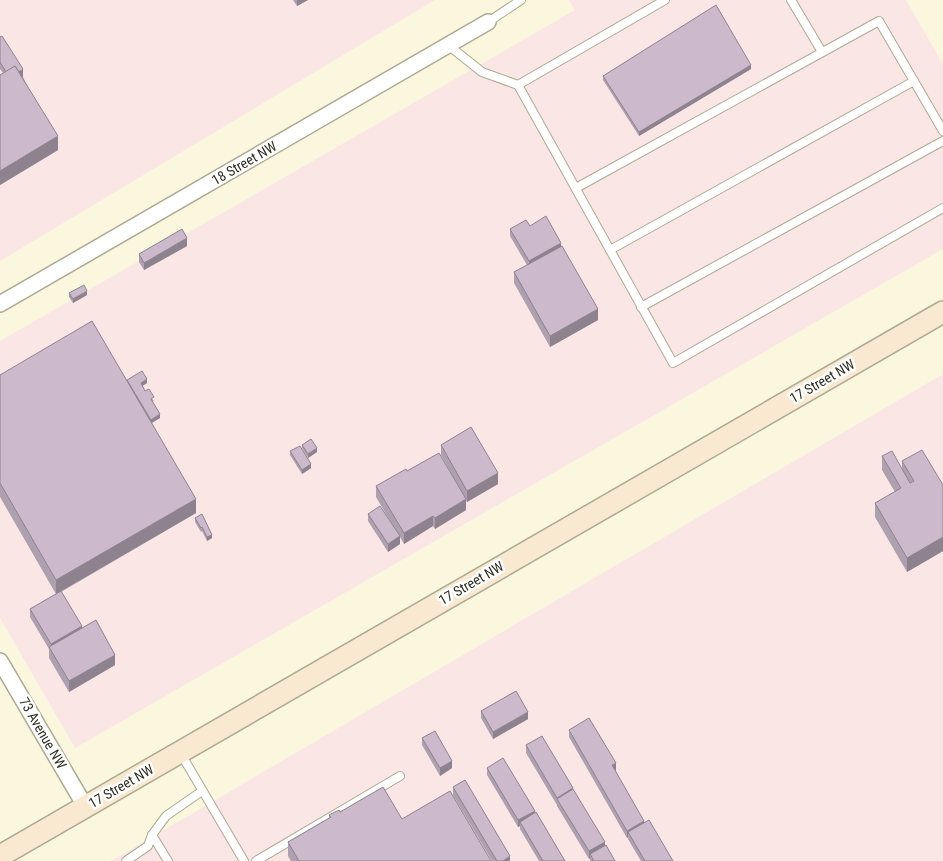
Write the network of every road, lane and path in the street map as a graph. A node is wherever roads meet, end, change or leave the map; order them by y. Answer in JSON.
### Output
{"nodes":[{"id":1,"x":521,"y":0,"type":"edge"},
{"id":2,"x":665,"y":0,"type":"edge"},
{"id":3,"x":790,"y":0,"type":"edge"},
{"id":4,"x":488,"y":22,"type":"joint"},
{"id":5,"x":448,"y":45,"type":"junction"},
{"id":6,"x":822,"y":52,"type":"junction"},
{"id":7,"x":914,"y":81,"type":"junction"},
{"id":8,"x":518,"y":85,"type":"junction"},
{"id":9,"x":943,"y":131,"type":"edge"},
{"id":10,"x":943,"y":141,"type":"edge"},
{"id":11,"x":576,"y":188,"type":"junction"},
{"id":12,"x":943,"y":208,"type":"edge"},
{"id":13,"x":610,"y":250,"type":"junction"},
{"id":14,"x":0,"y":304,"type":"edge"},
{"id":15,"x":642,"y":306,"type":"junction"},
{"id":16,"x":943,"y":312,"type":"edge"},
{"id":17,"x":0,"y":661,"type":"edge"},
{"id":18,"x":180,"y":752,"type":"junction"},
{"id":19,"x":400,"y":776,"type":"dead end"},
{"id":20,"x":202,"y":791,"type":"junction"},
{"id":21,"x":85,"y":806,"type":"junction"},
{"id":22,"x":152,"y":835,"type":"junction"},
{"id":23,"x":0,"y":856,"type":"edge"},
{"id":24,"x":126,"y":861,"type":"edge"},
{"id":25,"x":168,"y":861,"type":"edge"},
{"id":26,"x":244,"y":861,"type":"edge"},
{"id":27,"x":256,"y":861,"type":"edge"}],
"edges":[{"from":1,"to":4,"type":"lane"},
{"from":2,"to":8,"type":"lane"},
{"from":3,"to":6,"type":"lane"},
{"from":4,"to":5,"type":"street","name":"18 Street NW"},
{"from":5,"to":8,"type":"lane"},
{"from":5,"to":14,"type":"street","name":"18 Street NW"},
{"from":6,"to":7,"type":"lane"},
{"from":6,"to":11,"type":"lane"},
{"from":7,"to":9,"type":"lane"},
{"from":7,"to":13,"type":"lane"},
{"from":8,"to":11,"type":"lane"},
{"from":10,"to":15,"type":"lane"},
{"from":11,"to":13,"type":"lane"},
{"from":12,"to":15,"type":"lane"},
{"from":13,"to":15,"type":"lane"},
{"from":16,"to":18,"type":"main road","name":"17 Street NW"},
{"from":17,"to":21,"type":"street","name":"73 Avenue NW"},
{"from":18,"to":20,"type":"lane"},
{"from":18,"to":21,"type":"main road","name":"17 Street NW"},
{"from":19,"to":27,"type":"lane"},
{"from":20,"to":22,"type":"lane"},
{"from":20,"to":26,"type":"lane"},
{"from":21,"to":23,"type":"main road","name":"17 Street NW"},
{"from":22,"to":24,"type":"lane"},
{"from":22,"to":25,"type":"lane"}]}
